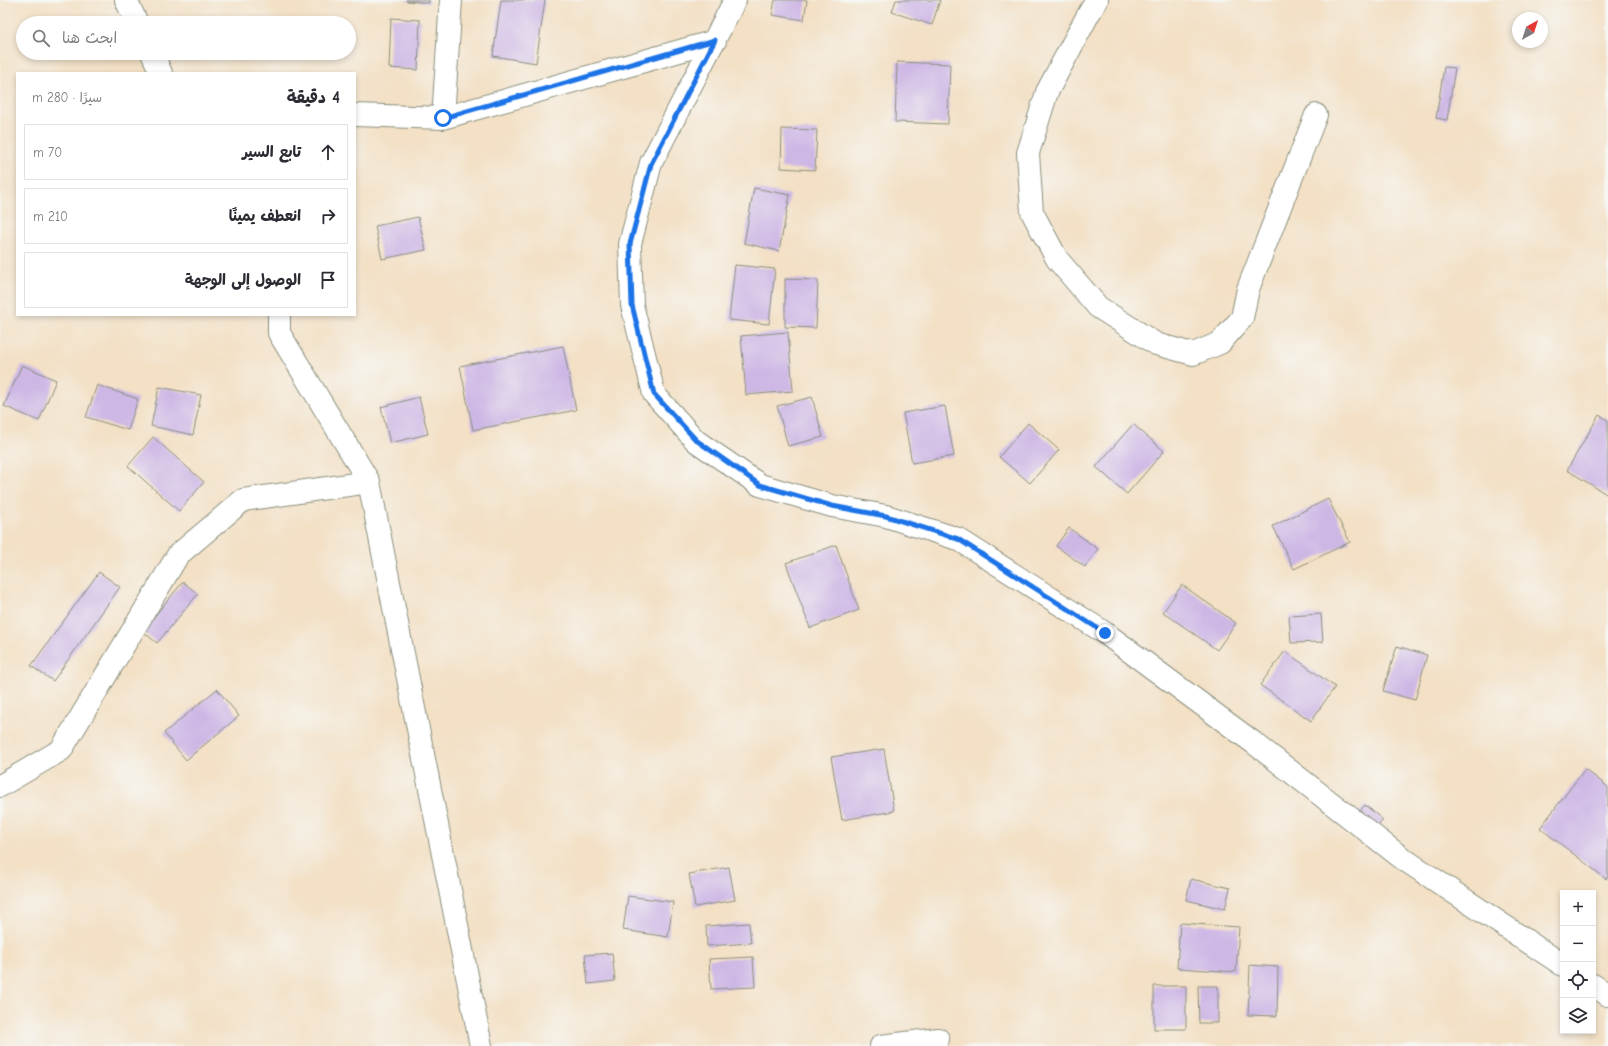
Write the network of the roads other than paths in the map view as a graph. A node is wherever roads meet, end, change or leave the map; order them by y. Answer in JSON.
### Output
{"nodes":[{"id":1,"x":126,"y":0,"type":"edge"},
{"id":2,"x":451,"y":0,"type":"edge"},
{"id":3,"x":735,"y":0,"type":"edge"},
{"id":4,"x":1097,"y":0,"type":"edge"},
{"id":5,"x":134,"y":16,"type":"edge"},
{"id":6,"x":715,"y":40,"type":"junction"},
{"id":7,"x":155,"y":60,"type":"edge"},
{"id":8,"x":161,"y":72,"type":"edge"},
{"id":9,"x":356,"y":115,"type":"edge"},
{"id":10,"x":1316,"y":115,"type":"dead end"},
{"id":11,"x":443,"y":118,"type":"junction"},
{"id":12,"x":279,"y":316,"type":"edge"},
{"id":13,"x":370,"y":482,"type":"junction"},
{"id":14,"x":0,"y":786,"type":"edge"},
{"id":15,"x":1560,"y":963,"type":"edge"},
{"id":16,"x":1596,"y":987,"type":"edge"},
{"id":17,"x":1608,"y":995,"type":"edge"},
{"id":18,"x":938,"y":1039,"type":"dead end"},
{"id":19,"x":481,"y":1046,"type":"edge"},
{"id":20,"x":881,"y":1046,"type":"edge"}],
"edges":[{"from":1,"to":5,"type":"street"},
{"from":2,"to":11,"type":"street"},
{"from":3,"to":6,"type":"street"},
{"from":4,"to":10,"type":"street"},
{"from":6,"to":11,"type":"street"},
{"from":6,"to":15,"type":"street"},
{"from":7,"to":8,"type":"street"},
{"from":9,"to":11,"type":"street"},
{"from":12,"to":13,"type":"street"},
{"from":13,"to":14,"type":"street"},
{"from":13,"to":19,"type":"street"},
{"from":16,"to":17,"type":"street"},
{"from":18,"to":20,"type":"street"}]}
